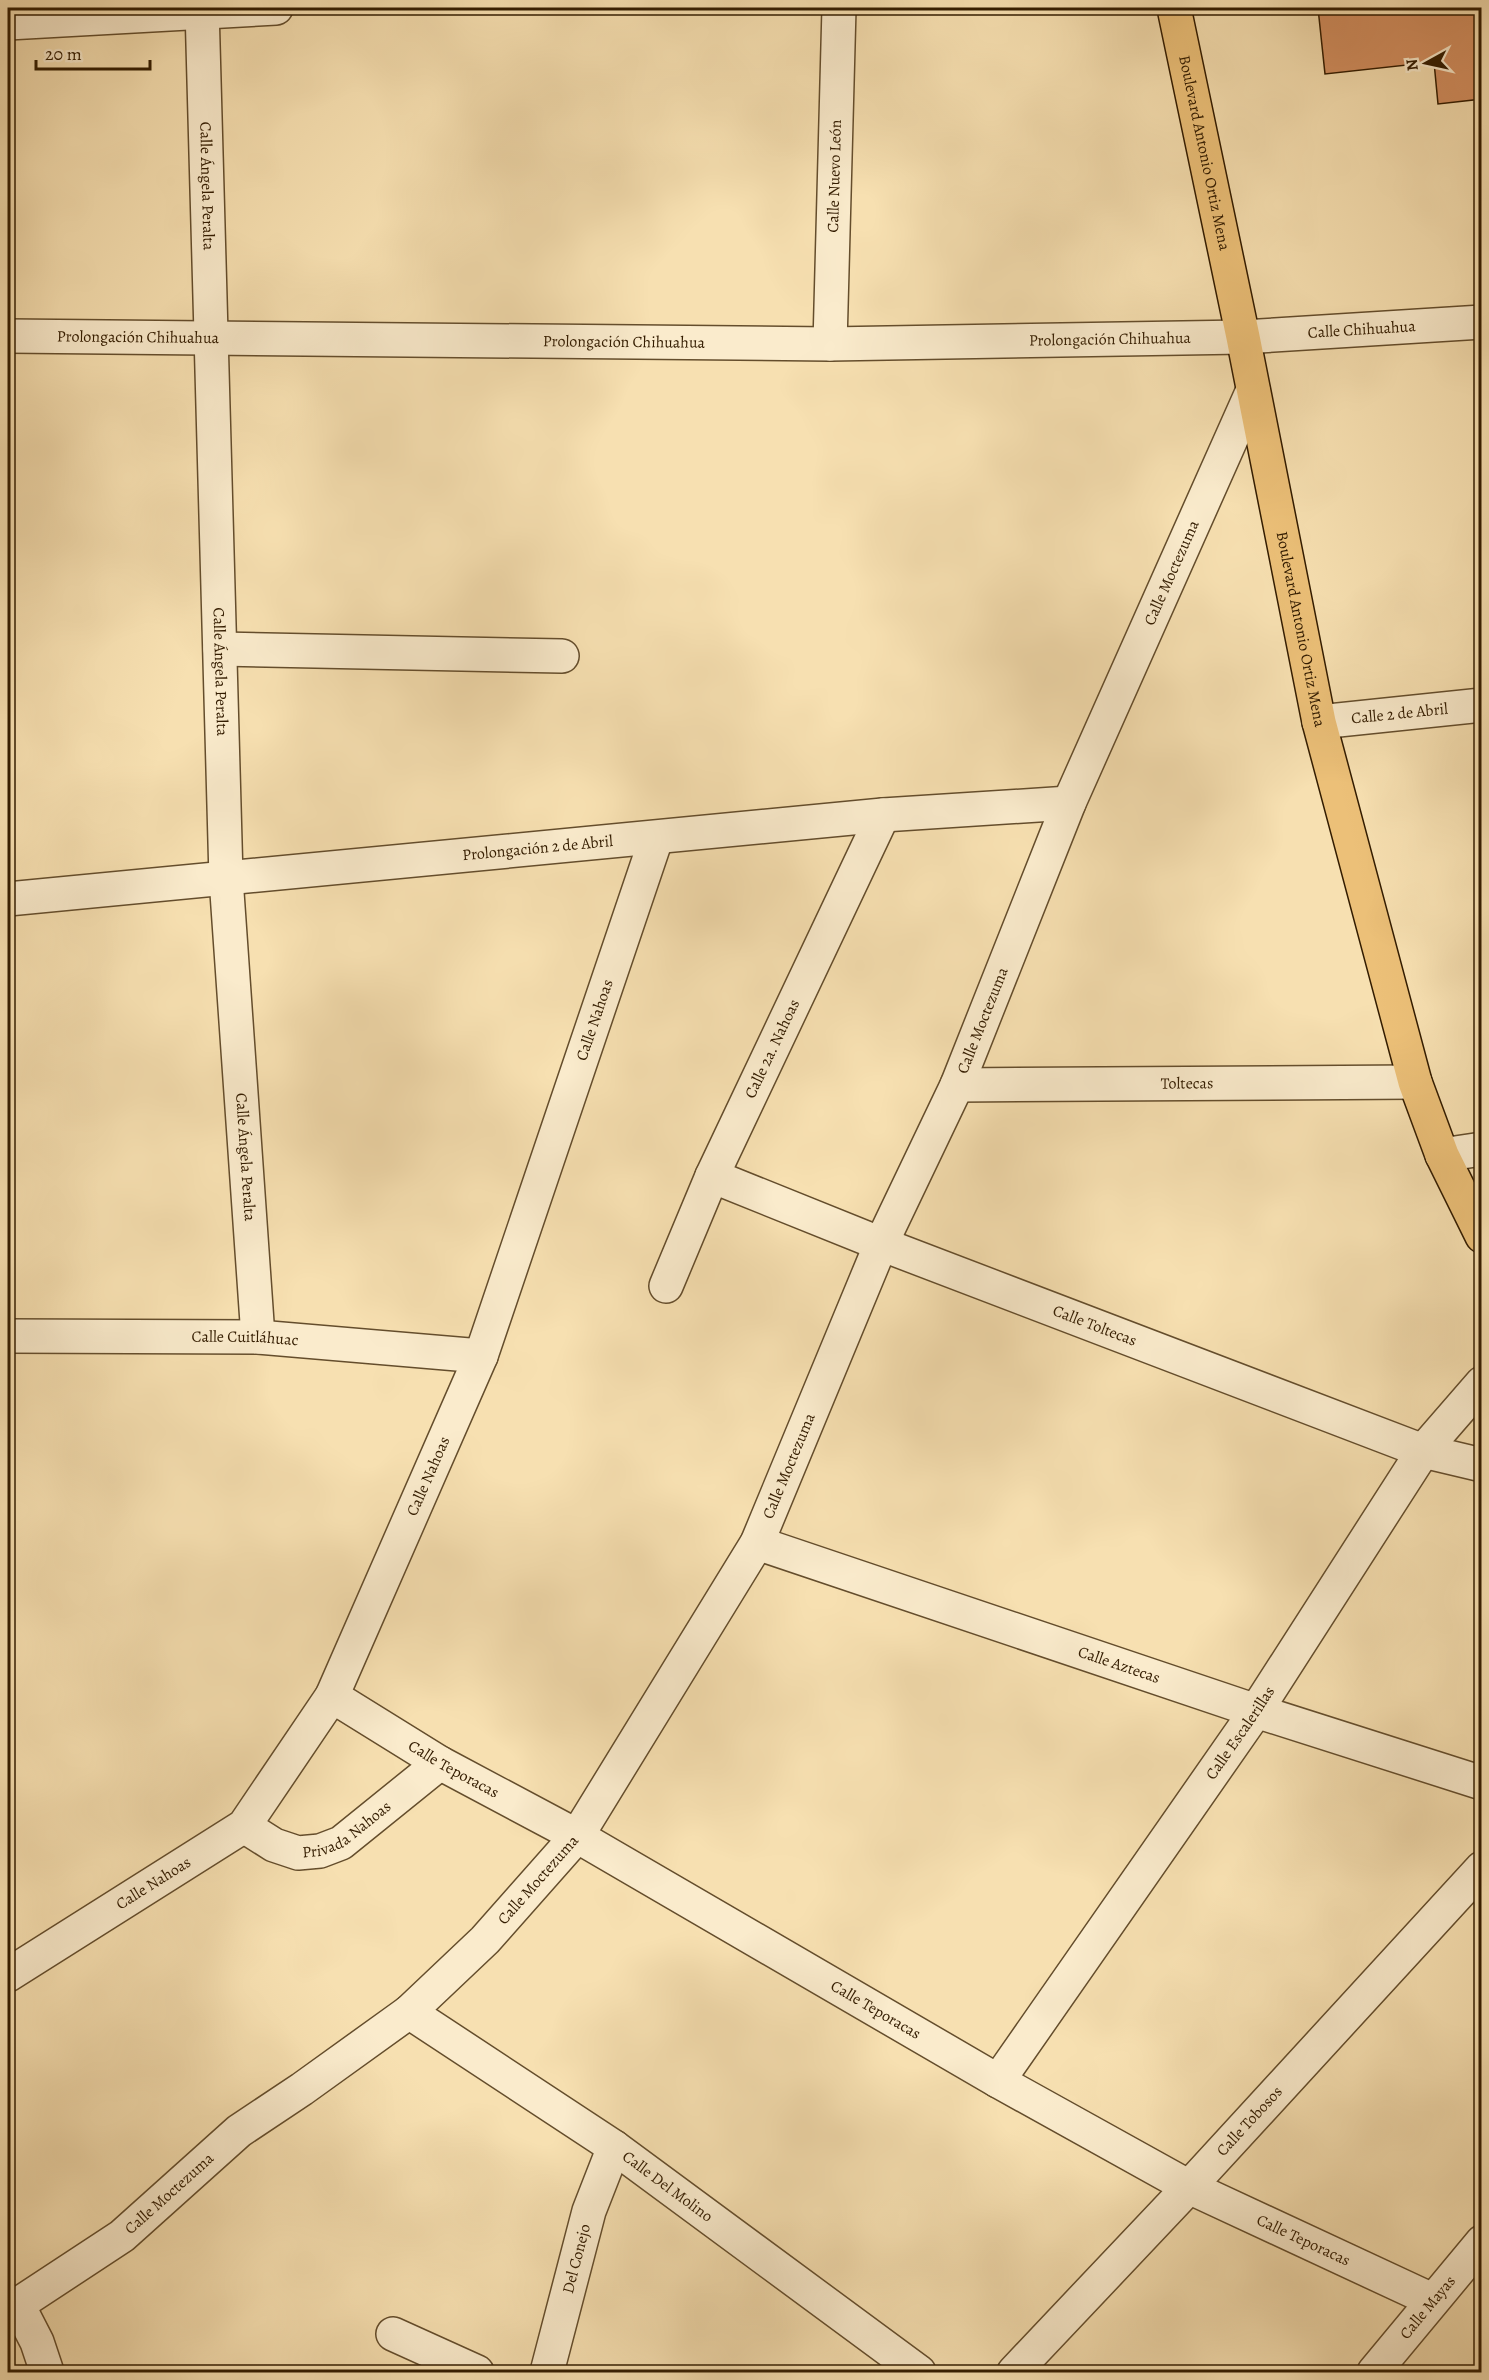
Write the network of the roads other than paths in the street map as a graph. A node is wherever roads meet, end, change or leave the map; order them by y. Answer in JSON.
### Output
{"nodes":[{"id":1,"x":276,"y":8,"type":"edge"},
{"id":2,"x":839,"y":8,"type":"edge"},
{"id":3,"x":1174,"y":8,"type":"edge"},
{"id":4,"x":203,"y":9,"type":"edge"},
{"id":5,"x":8,"y":23,"type":"edge"},
{"id":6,"x":1482,"y":322,"type":"edge"},
{"id":7,"x":8,"y":336,"type":"edge"},
{"id":8,"x":212,"y":336,"type":"junction"},
{"id":9,"x":1243,"y":337,"type":"junction"},
{"id":10,"x":830,"y":344,"type":"junction"},
{"id":11,"x":1253,"y":390,"type":"junction"},
{"id":12,"x":220,"y":649,"type":"junction"},
{"id":13,"x":562,"y":656,"type":"dead end"},
{"id":14,"x":1482,"y":705,"type":"edge"},
{"id":15,"x":1319,"y":722,"type":"junction"},
{"id":16,"x":1069,"y":803,"type":"junction"},
{"id":17,"x":883,"y":815,"type":"junction"},
{"id":18,"x":656,"y":839,"type":"junction"},
{"id":19,"x":226,"y":878,"type":"junction"},
{"id":20,"x":8,"y":899,"type":"edge"},
{"id":21,"x":1415,"y":1082,"type":"junction"},
{"id":22,"x":957,"y":1086,"type":"junction"},
{"id":23,"x":1482,"y":1149,"type":"edge"},
{"id":24,"x":1442,"y":1155,"type":"junction"},
{"id":25,"x":712,"y":1176,"type":"junction"},
{"id":26,"x":1482,"y":1236,"type":"edge"},
{"id":27,"x":880,"y":1244,"type":"junction"},
{"id":28,"x":666,"y":1286,"type":"dead end"},
{"id":29,"x":8,"y":1336,"type":"edge"},
{"id":30,"x":258,"y":1337,"type":"junction"},
{"id":31,"x":481,"y":1356,"type":"junction"},
{"id":32,"x":1482,"y":1383,"type":"edge"},
{"id":33,"x":1423,"y":1452,"type":"junction"},
{"id":34,"x":1482,"y":1465,"type":"edge"},
{"id":35,"x":757,"y":1543,"type":"junction"},
{"id":36,"x":332,"y":1696,"type":"junction"},
{"id":37,"x":1256,"y":1711,"type":"junction"},
{"id":38,"x":440,"y":1763,"type":"junction"},
{"id":39,"x":1482,"y":1784,"type":"edge"},
{"id":40,"x":244,"y":1826,"type":"junction"},
{"id":41,"x":577,"y":1836,"type":"junction"},
{"id":42,"x":1482,"y":1868,"type":"edge"},
{"id":43,"x":8,"y":1975,"type":"edge"},
{"id":44,"x":409,"y":2012,"type":"junction"},
{"id":45,"x":998,"y":2081,"type":"junction"},
{"id":46,"x":614,"y":2147,"type":"junction"},
{"id":47,"x":1189,"y":2187,"type":"junction"},
{"id":48,"x":1482,"y":2242,"type":"edge"},
{"id":49,"x":1432,"y":2300,"type":"junction"},
{"id":50,"x":13,"y":2308,"type":"edge"},
{"id":51,"x":393,"y":2334,"type":"dead end"},
{"id":52,"x":47,"y":2373,"type":"edge"},
{"id":53,"x":477,"y":2373,"type":"edge"},
{"id":54,"x":547,"y":2373,"type":"edge"},
{"id":55,"x":919,"y":2373,"type":"edge"},
{"id":56,"x":1014,"y":2373,"type":"edge"},
{"id":57,"x":1374,"y":2373,"type":"edge"}],
"edges":[{"from":1,"to":4,"type":"street"},
{"from":2,"to":10,"type":"street","name":"Calle Nuevo León"},
{"from":3,"to":9,"type":"main road","name":"Boulevard Antonio Ortiz Mena"},
{"from":4,"to":5,"type":"street"},
{"from":4,"to":8,"type":"street","name":"Calle Ángela Peralta"},
{"from":6,"to":9,"type":"street","name":"Calle Chihuahua"},
{"from":7,"to":8,"type":"street","name":"Prolongación Chihuahua"},
{"from":8,"to":10,"type":"street","name":"Prolongación Chihuahua"},
{"from":8,"to":12,"type":"street","name":"Calle Ángela Peralta"},
{"from":9,"to":10,"type":"street","name":"Prolongación Chihuahua"},
{"from":9,"to":11,"type":"main road","name":"Boulevard Antonio Ortiz Mena"},
{"from":11,"to":15,"type":"main road","name":"Boulevard Antonio Ortiz Mena"},
{"from":11,"to":16,"type":"street","name":"Calle Moctezuma"},
{"from":12,"to":13,"type":"street"},
{"from":12,"to":19,"type":"street","name":"Calle Ángela Peralta"},
{"from":14,"to":15,"type":"street","name":"Calle 2 de Abril"},
{"from":15,"to":21,"type":"main road","name":"Boulevard Antonio Ortiz Mena"},
{"from":16,"to":17,"type":"street","name":"Prolongación 2 de Abril"},
{"from":16,"to":22,"type":"street","name":"Calle Moctezuma"},
{"from":17,"to":18,"type":"street","name":"Prolongación 2 de Abril"},
{"from":17,"to":25,"type":"street","name":"Calle 2a. Nahoas"},
{"from":18,"to":19,"type":"street","name":"Prolongación 2 de Abril"},
{"from":18,"to":31,"type":"street","name":"Calle Nahoas"},
{"from":19,"to":20,"type":"street","name":"Prolongación 2 de Abril"},
{"from":19,"to":30,"type":"street","name":"Calle Ángela Peralta"},
{"from":21,"to":22,"type":"street","name":"Toltecas"},
{"from":21,"to":24,"type":"main road","name":"Boulevard Antonio Ortiz Mena"},
{"from":22,"to":27,"type":"street","name":"Calle Moctezuma"},
{"from":23,"to":24,"type":"street"},
{"from":24,"to":26,"type":"main road","name":"Boulevard Antonio Ortiz Mena"},
{"from":25,"to":27,"type":"street","name":"Calle Toltecas"},
{"from":25,"to":28,"type":"street","name":"Calle 2a. Nahoas"},
{"from":27,"to":33,"type":"street","name":"Calle Toltecas"},
{"from":27,"to":35,"type":"street","name":"Calle Moctezuma"},
{"from":29,"to":30,"type":"street","name":"Calle Cuitláhuac"},
{"from":30,"to":31,"type":"street","name":"Calle Cuitláhuac"},
{"from":31,"to":36,"type":"street","name":"Calle Nahoas"},
{"from":32,"to":33,"type":"street","name":"Calle Escalerillas"},
{"from":33,"to":34,"type":"street","name":"Calle Toltecas"},
{"from":33,"to":37,"type":"street","name":"Calle Escalerillas"},
{"from":35,"to":37,"type":"street","name":"Calle Aztecas"},
{"from":35,"to":41,"type":"street","name":"Calle Moctezuma"},
{"from":36,"to":38,"type":"street","name":"Calle Teporacas"},
{"from":36,"to":40,"type":"street","name":"Calle Nahoas"},
{"from":37,"to":39,"type":"street","name":"Calle Aztecas"},
{"from":37,"to":45,"type":"street","name":"Calle Escalerillas"},
{"from":38,"to":40,"type":"street","name":"Privada Nahoas"},
{"from":38,"to":41,"type":"street","name":"Calle Teporacas"},
{"from":40,"to":43,"type":"street","name":"Calle Nahoas"},
{"from":41,"to":44,"type":"street","name":"Calle Moctezuma"},
{"from":41,"to":45,"type":"street","name":"Calle Teporacas"},
{"from":42,"to":47,"type":"street","name":"Calle Tobosos"},
{"from":44,"to":46,"type":"street","name":"Calle Del Molino"},
{"from":44,"to":50,"type":"street","name":"Calle Moctezuma"},
{"from":45,"to":47,"type":"street","name":"Calle Teporacas"},
{"from":46,"to":54,"type":"street","name":"Del Conejo"},
{"from":46,"to":55,"type":"street","name":"Calle Del Molino"},
{"from":47,"to":49,"type":"street","name":"Calle Teporacas"},
{"from":47,"to":56,"type":"street","name":"Calle Tobosos"},
{"from":48,"to":49,"type":"street","name":"Calle Mayas"},
{"from":49,"to":57,"type":"street","name":"Calle Mayas"},
{"from":50,"to":52,"type":"street"},
{"from":51,"to":53,"type":"street"}]}
